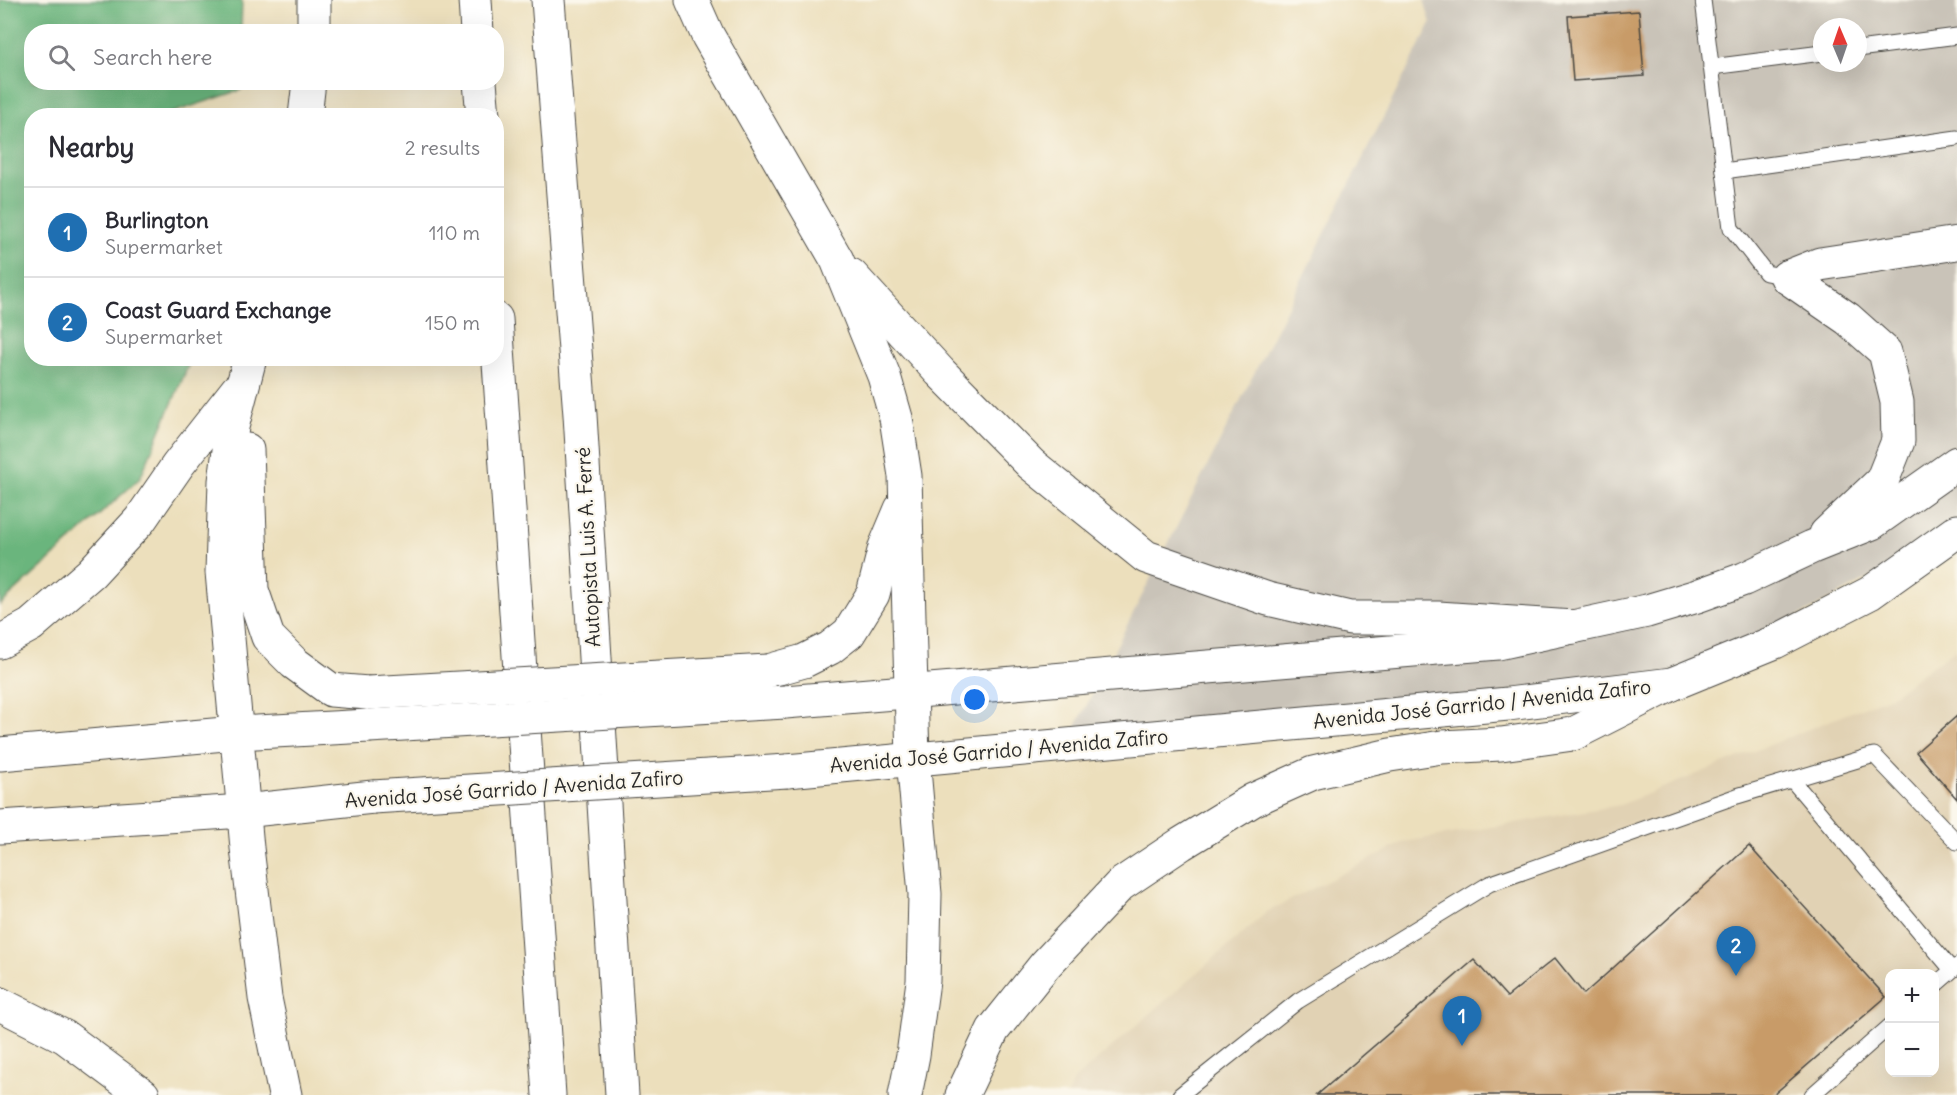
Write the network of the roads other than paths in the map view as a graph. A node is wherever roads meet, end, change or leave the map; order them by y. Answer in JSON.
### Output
{"nodes":[{"id":1,"x":315,"y":0,"type":"edge"},
{"id":2,"x":475,"y":0,"type":"edge"},
{"id":3,"x":548,"y":0,"type":"edge"},
{"id":4,"x":692,"y":0,"type":"edge"},
{"id":5,"x":1703,"y":0,"type":"edge"},
{"id":6,"x":314,"y":24,"type":"edge"},
{"id":7,"x":476,"y":24,"type":"edge"},
{"id":8,"x":1957,"y":36,"type":"edge"},
{"id":9,"x":1867,"y":48,"type":"edge"},
{"id":10,"x":1813,"y":54,"type":"edge"},
{"id":11,"x":1711,"y":68,"type":"junction"},
{"id":12,"x":308,"y":90,"type":"edge"},
{"id":13,"x":481,"y":90,"type":"edge"},
{"id":14,"x":305,"y":108,"type":"edge"},
{"id":15,"x":482,"y":108,"type":"edge"},
{"id":16,"x":1957,"y":138,"type":"edge"},
{"id":17,"x":1724,"y":171,"type":"junction"},
{"id":18,"x":1957,"y":243,"type":"edge"},
{"id":19,"x":837,"y":260,"type":"junction"},
{"id":20,"x":1787,"y":277,"type":"junction"},
{"id":21,"x":499,"y":366,"type":"edge"},
{"id":22,"x":248,"y":369,"type":"edge"},
{"id":23,"x":1957,"y":463,"type":"edge"},
{"id":24,"x":905,"y":499,"type":"junction"},
{"id":25,"x":1957,"y":531,"type":"edge"},
{"id":26,"x":1812,"y":547,"type":"junction"},
{"id":27,"x":1957,"y":558,"type":"edge"},
{"id":28,"x":1870,"y":593,"type":"junction"},
{"id":29,"x":1573,"y":627,"type":"junction"},
{"id":30,"x":0,"y":642,"type":"edge"},
{"id":31,"x":1672,"y":684,"type":"junction"},
{"id":32,"x":912,"y":691,"type":"junction"},
{"id":33,"x":236,"y":733,"type":"junction"},
{"id":34,"x":0,"y":754,"type":"edge"},
{"id":35,"x":913,"y":758,"type":"junction"},
{"id":36,"x":1792,"y":780,"type":"junction"},
{"id":37,"x":243,"y":811,"type":"junction"},
{"id":38,"x":0,"y":827,"type":"edge"},
{"id":39,"x":1957,"y":842,"type":"edge"},
{"id":40,"x":1955,"y":968,"type":"edge"},
{"id":41,"x":1939,"y":982,"type":"edge"},
{"id":42,"x":0,"y":1004,"type":"edge"},
{"id":43,"x":1885,"y":1030,"type":"edge"},
{"id":44,"x":143,"y":1095,"type":"edge"},
{"id":45,"x":285,"y":1095,"type":"edge"},
{"id":46,"x":549,"y":1095,"type":"edge"},
{"id":47,"x":622,"y":1095,"type":"edge"},
{"id":48,"x":905,"y":1095,"type":"edge"},
{"id":49,"x":962,"y":1095,"type":"edge"},
{"id":50,"x":1180,"y":1095,"type":"edge"},
{"id":51,"x":1812,"y":1095,"type":"edge"}],
"edges":[{"from":1,"to":6,"type":"main road"},
{"from":2,"to":7,"type":"main road"},
{"from":3,"to":47,"type":"main road","name":"Autopista Luis A. Ferré"},
{"from":4,"to":19,"type":"main road"},
{"from":5,"to":11,"type":"lane"},
{"from":8,"to":9,"type":"lane"},
{"from":10,"to":11,"type":"lane"},
{"from":11,"to":17,"type":"lane"},
{"from":12,"to":14,"type":"main road"},
{"from":13,"to":15,"type":"main road"},
{"from":16,"to":17,"type":"lane"},
{"from":17,"to":20,"type":"lane"},
{"from":18,"to":20,"type":"main road"},
{"from":19,"to":24,"type":"main road"},
{"from":19,"to":29,"type":"main road"},
{"from":20,"to":26,"type":"main road"},
{"from":21,"to":46,"type":"main road"},
{"from":22,"to":24,"type":"main road","bridge":true},
{"from":22,"to":30,"type":"main road"},
{"from":22,"to":33,"type":"main road"},
{"from":23,"to":26,"type":"main road"},
{"from":24,"to":32,"type":"main road"},
{"from":25,"to":28,"type":"main road","name":"Avenida José Garrido / Avenida Zafiro"},
{"from":26,"to":29,"type":"main road"},
{"from":27,"to":28,"type":"main road"},
{"from":28,"to":31,"type":"main road","name":"Avenida José Garrido / Avenida Zafiro"},
{"from":29,"to":32,"type":"main road"},
{"from":31,"to":35,"type":"main road","name":"Avenida José Garrido / Avenida Zafiro"},
{"from":31,"to":49,"type":"main road"},
{"from":32,"to":33,"type":"main road","bridge":true},
{"from":32,"to":35,"type":"main road"},
{"from":33,"to":34,"type":"main road"},
{"from":33,"to":37,"type":"main road"},
{"from":35,"to":37,"type":"main road","name":"Avenida José Garrido / Avenida Zafiro","bridge":true},
{"from":35,"to":48,"type":"main road"},
{"from":36,"to":39,"type":"lane"},
{"from":36,"to":40,"type":"lane"},
{"from":36,"to":50,"type":"lane"},
{"from":37,"to":38,"type":"main road","name":"Avenida José Garrido / Avenida Zafiro"},
{"from":37,"to":45,"type":"main road"},
{"from":40,"to":41,"type":"lane"},
{"from":42,"to":44,"type":"main road"},
{"from":43,"to":51,"type":"lane"}]}
